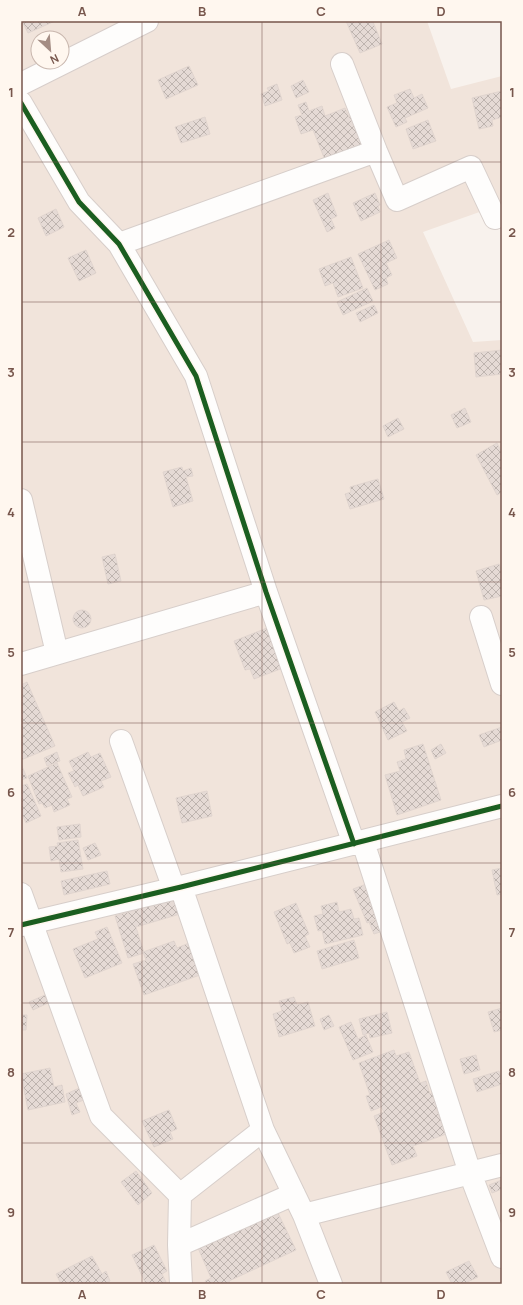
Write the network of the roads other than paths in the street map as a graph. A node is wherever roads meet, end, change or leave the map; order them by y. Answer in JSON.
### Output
{"nodes":[{"id":1,"x":147,"y":21,"type":"edge"},
{"id":2,"x":342,"y":64,"type":"dead end"},
{"id":3,"x":21,"y":84,"type":"edge"},
{"id":4,"x":21,"y":103,"type":"edge"},
{"id":5,"x":376,"y":151,"type":"junction"},
{"id":6,"x":495,"y":218,"type":"dead end"},
{"id":7,"x":119,"y":244,"type":"junction"},
{"id":8,"x":21,"y":500,"type":"edge"},
{"id":9,"x":266,"y":592,"type":"junction"},
{"id":10,"x":481,"y":617,"type":"dead end"},
{"id":11,"x":58,"y":653,"type":"junction"},
{"id":12,"x":21,"y":664,"type":"edge"},
{"id":13,"x":502,"y":684,"type":"edge"},
{"id":14,"x":121,"y":741,"type":"dead end"},
{"id":15,"x":502,"y":806,"type":"edge"},
{"id":16,"x":358,"y":843,"type":"junction"},
{"id":17,"x":178,"y":888,"type":"junction"},
{"id":18,"x":21,"y":894,"type":"edge"},
{"id":19,"x":27,"y":923,"type":"edge"},
{"id":20,"x":263,"y":1130,"type":"junction"},
{"id":21,"x":502,"y":1165,"type":"edge"},
{"id":22,"x":470,"y":1173,"type":"junction"},
{"id":23,"x":294,"y":1194,"type":"junction"},
{"id":24,"x":180,"y":1195,"type":"junction"},
{"id":25,"x":304,"y":1215,"type":"junction"},
{"id":26,"x":179,"y":1245,"type":"junction"},
{"id":27,"x":502,"y":1257,"type":"edge"},
{"id":28,"x":181,"y":1284,"type":"edge"},
{"id":29,"x":331,"y":1284,"type":"edge"}],
"edges":[{"from":1,"to":3,"type":"street"},
{"from":2,"to":5,"type":"street"},
{"from":4,"to":7,"type":"street"},
{"from":5,"to":6,"type":"street"},
{"from":5,"to":7,"type":"street"},
{"from":7,"to":9,"type":"street"},
{"from":8,"to":11,"type":"street"},
{"from":9,"to":11,"type":"street"},
{"from":9,"to":16,"type":"street"},
{"from":10,"to":13,"type":"street"},
{"from":11,"to":12,"type":"street"},
{"from":14,"to":17,"type":"street"},
{"from":15,"to":16,"type":"street"},
{"from":16,"to":17,"type":"street"},
{"from":16,"to":22,"type":"street"},
{"from":17,"to":19,"type":"street"},
{"from":17,"to":20,"type":"street"},
{"from":18,"to":19,"type":"street"},
{"from":19,"to":24,"type":"street"},
{"from":20,"to":23,"type":"street"},
{"from":20,"to":24,"type":"street"},
{"from":21,"to":22,"type":"street"},
{"from":22,"to":25,"type":"street"},
{"from":22,"to":27,"type":"street"},
{"from":23,"to":25,"type":"street"},
{"from":23,"to":26,"type":"street"},
{"from":24,"to":26,"type":"street"},
{"from":25,"to":29,"type":"street"},
{"from":26,"to":28,"type":"street"}]}
